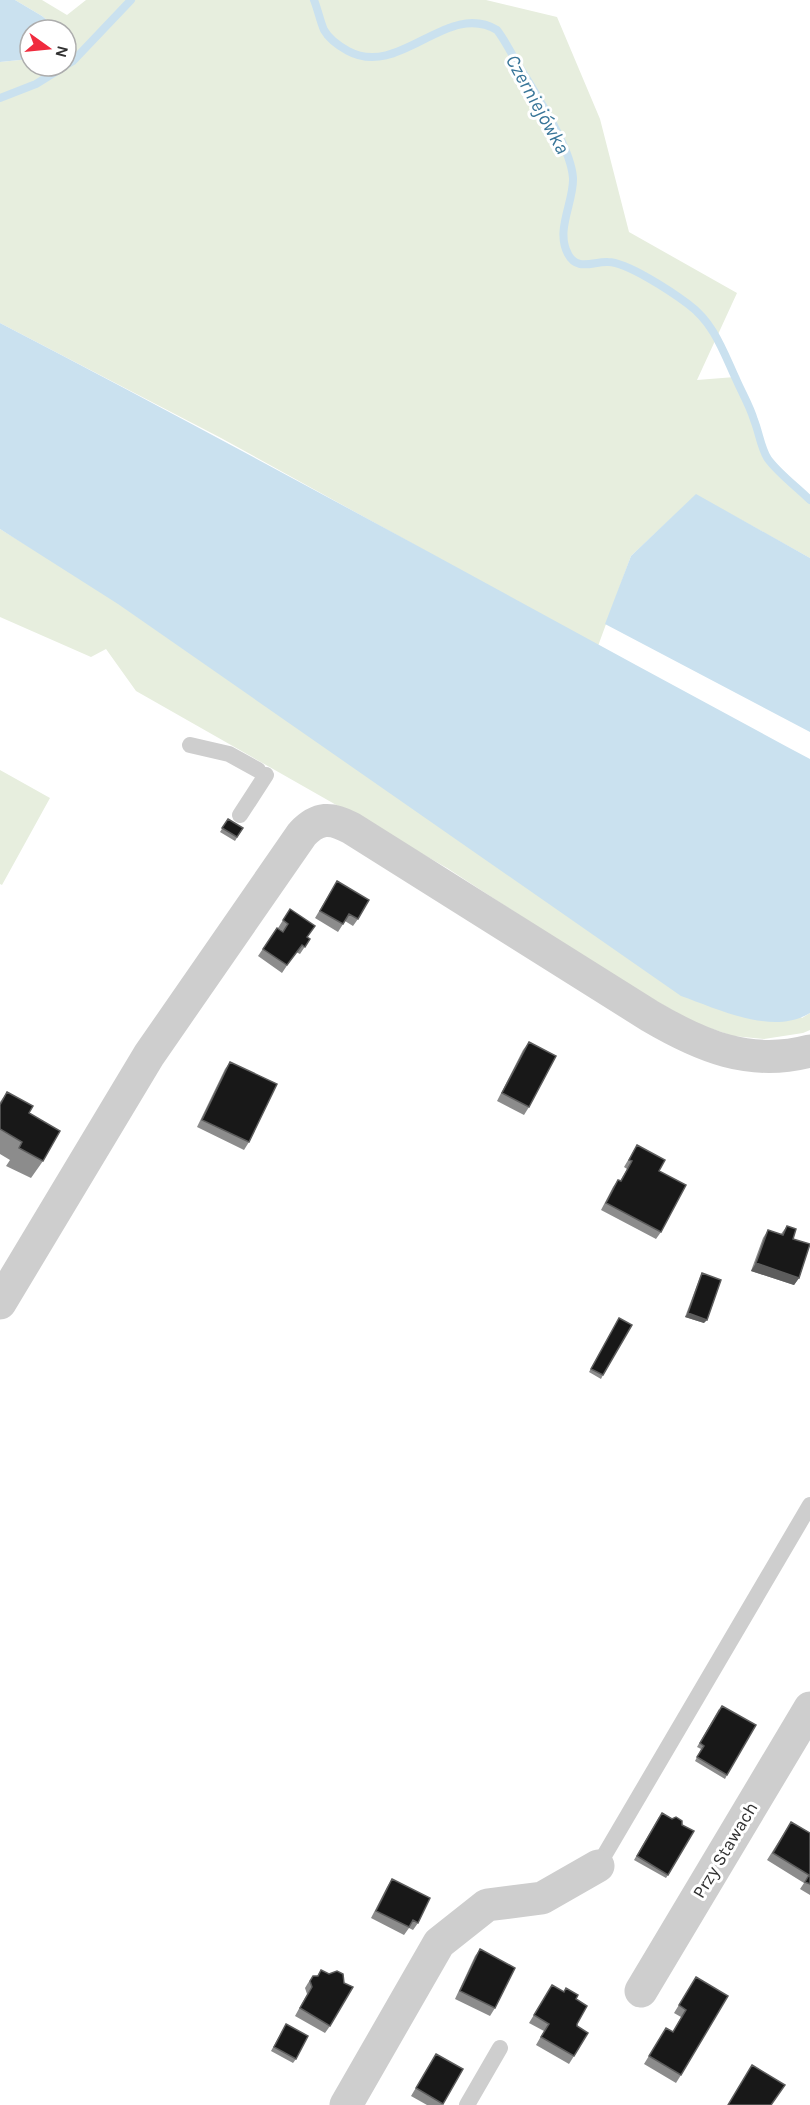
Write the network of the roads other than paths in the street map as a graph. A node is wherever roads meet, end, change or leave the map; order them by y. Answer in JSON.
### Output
{"nodes":[{"id":1,"x":190,"y":745,"type":"dead end"},
{"id":2,"x":240,"y":815,"type":"dead end"},
{"id":3,"x":810,"y":1051,"type":"edge"},
{"id":4,"x":0,"y":1303,"type":"edge"},
{"id":5,"x":810,"y":1505,"type":"edge"},
{"id":6,"x":810,"y":1708,"type":"edge"},
{"id":7,"x":598,"y":1866,"type":"joint"},
{"id":8,"x":641,"y":1991,"type":"dead end"},
{"id":9,"x":500,"y":2048,"type":"dead end"},
{"id":10,"x":346,"y":2105,"type":"edge"},
{"id":11,"x":467,"y":2105,"type":"edge"}],
"edges":[{"from":1,"to":2,"type":"lane"},
{"from":3,"to":4,"type":"street"},
{"from":5,"to":7,"type":"lane"},
{"from":6,"to":8,"type":"street","name":"Przy Stawach"},
{"from":7,"to":10,"type":"street"},
{"from":9,"to":11,"type":"lane"}]}
